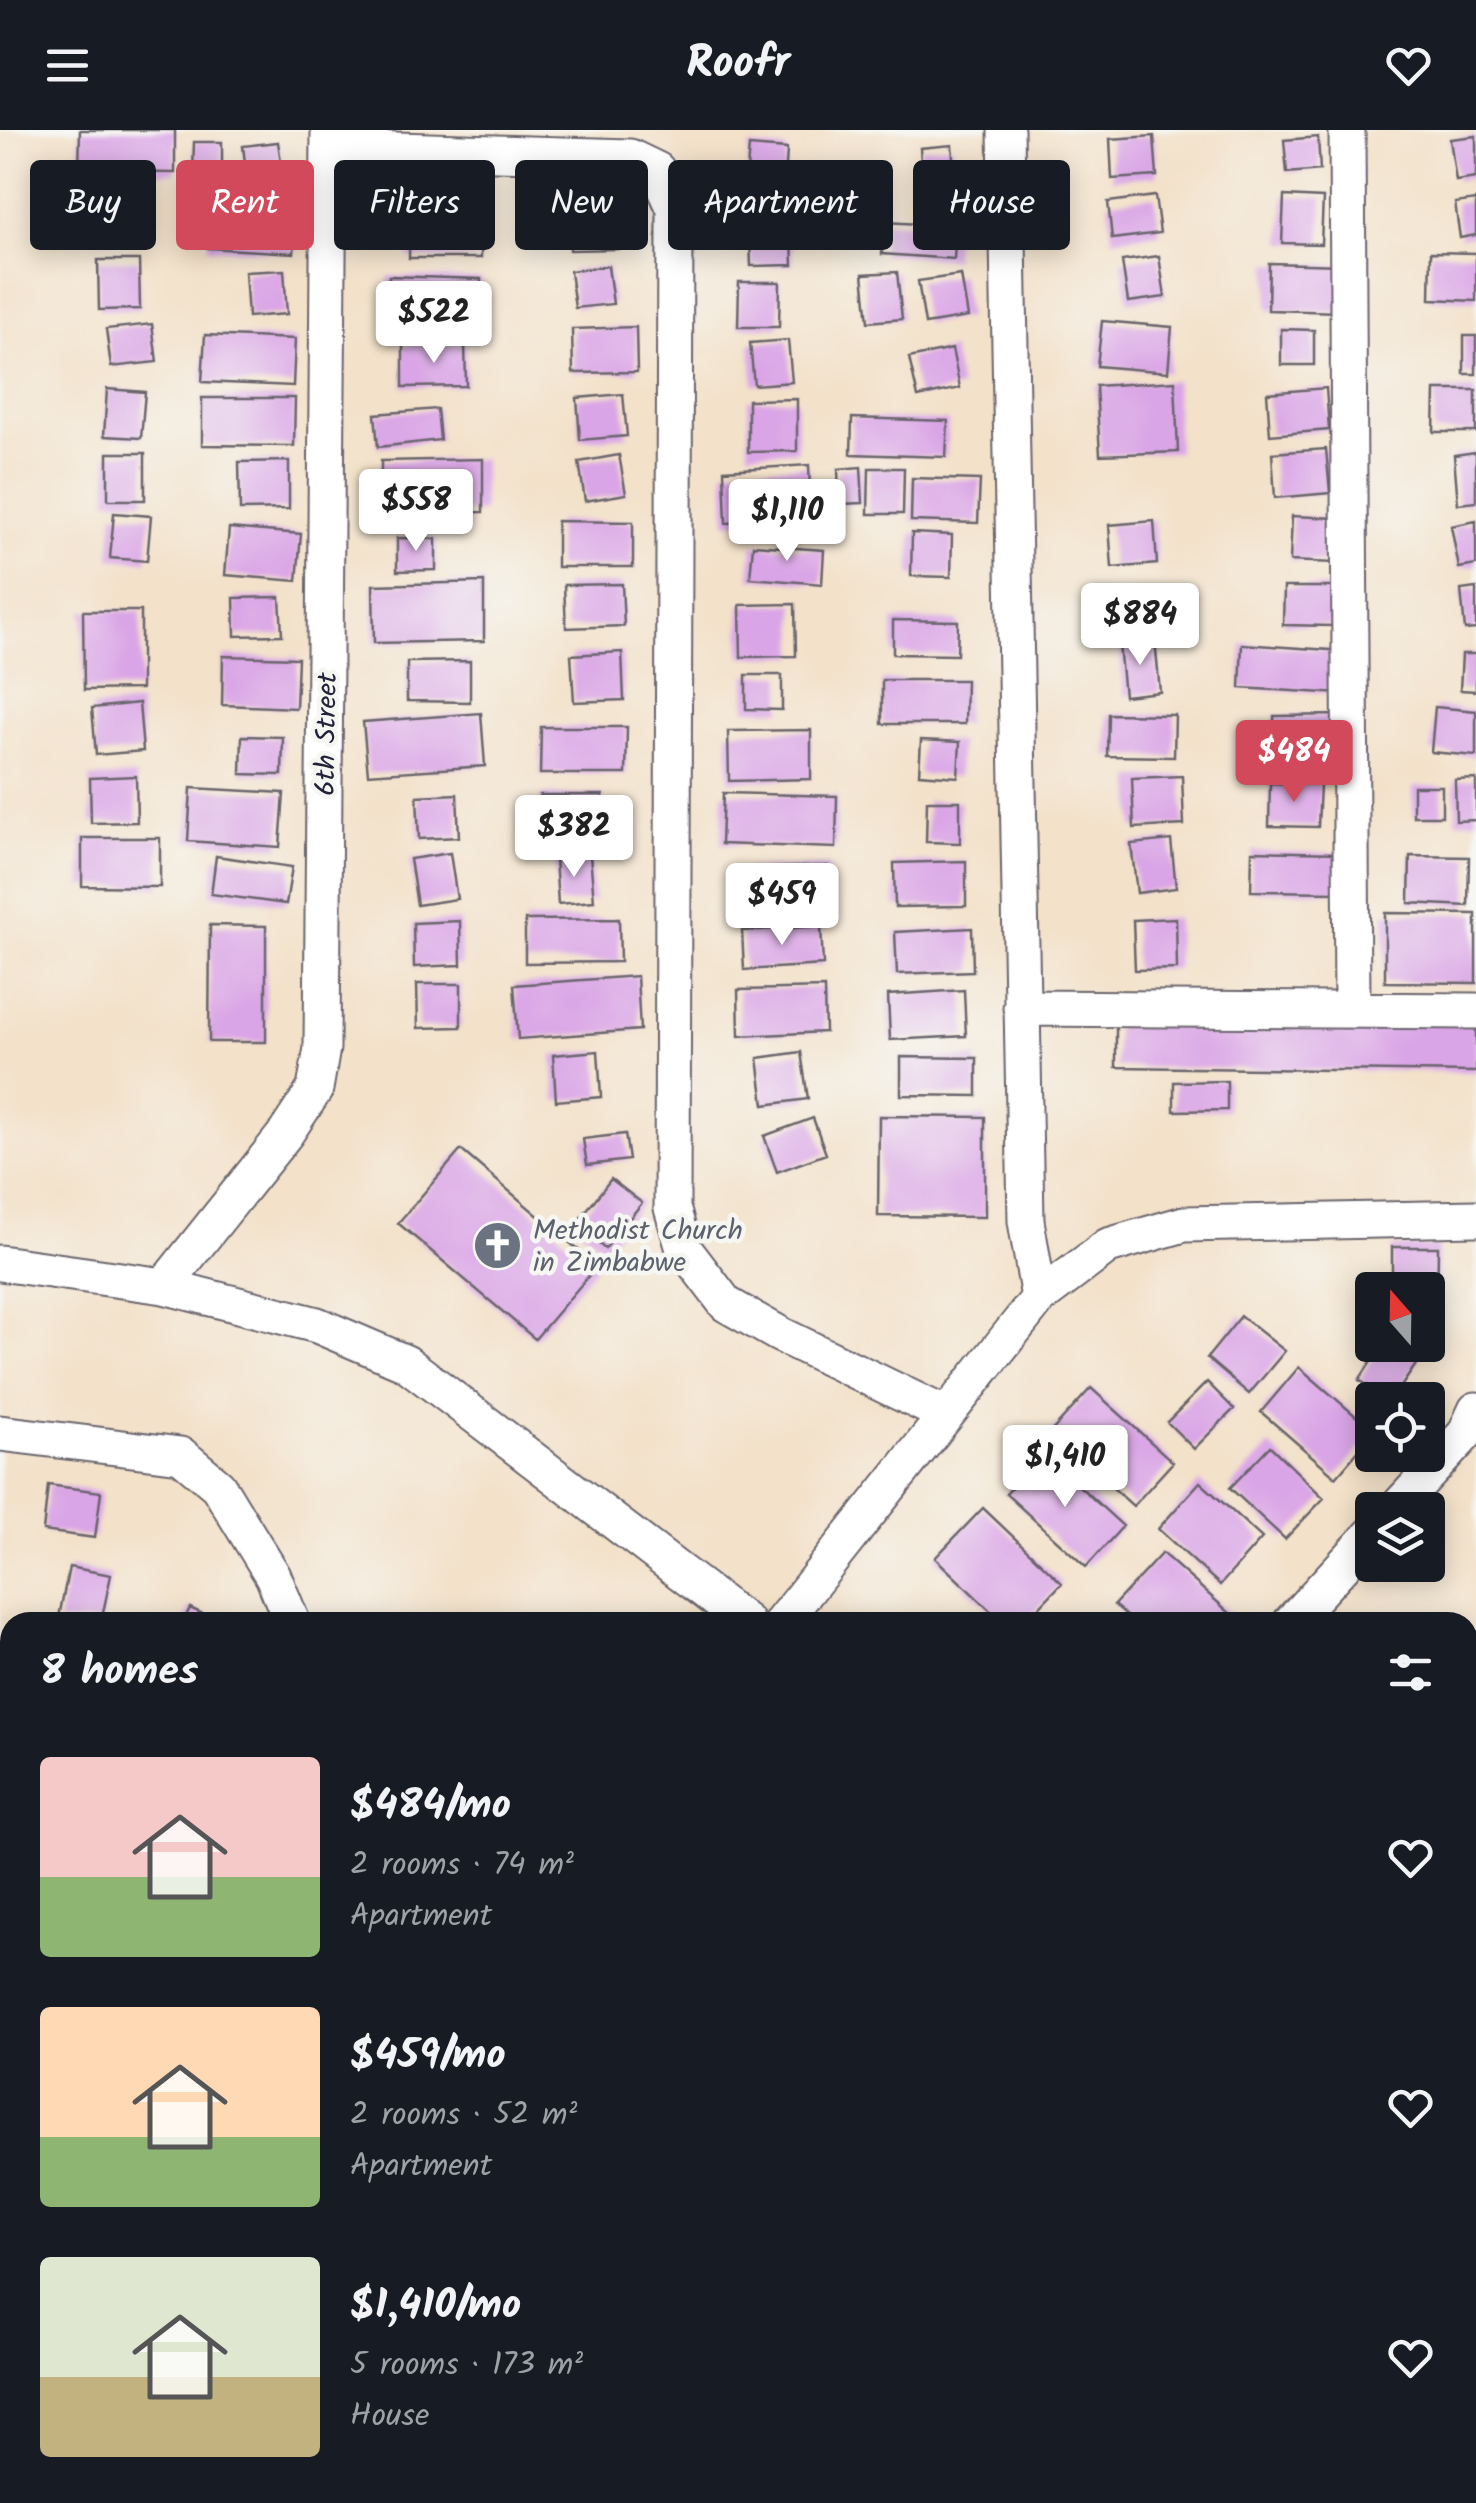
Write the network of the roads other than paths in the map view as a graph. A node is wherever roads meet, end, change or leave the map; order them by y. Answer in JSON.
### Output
{"nodes":[{"id":1,"x":1006,"y":130,"type":"edge"},
{"id":2,"x":1347,"y":130,"type":"edge"},
{"id":3,"x":329,"y":139,"type":"edge"},
{"id":4,"x":1021,"y":1008,"type":"junction"},
{"id":5,"x":1352,"y":1008,"type":"junction"},
{"id":6,"x":1476,"y":1011,"type":"edge"},
{"id":7,"x":1476,"y":1218,"type":"edge"},
{"id":8,"x":0,"y":1262,"type":"edge"},
{"id":9,"x":164,"y":1286,"type":"junction"},
{"id":10,"x":1039,"y":1298,"type":"junction"},
{"id":11,"x":1476,"y":1410,"type":"edge"},
{"id":12,"x":944,"y":1414,"type":"junction"},
{"id":13,"x":0,"y":1433,"type":"edge"},
{"id":14,"x":1412,"y":1492,"type":"edge"},
{"id":15,"x":1355,"y":1552,"type":"edge"},
{"id":16,"x":288,"y":1612,"type":"edge"},
{"id":17,"x":733,"y":1612,"type":"edge"},
{"id":18,"x":790,"y":1612,"type":"edge"},
{"id":19,"x":1300,"y":1612,"type":"edge"}],
"edges":[{"from":1,"to":4,"type":"street"},
{"from":2,"to":5,"type":"street"},
{"from":3,"to":9,"type":"street","name":"6th Street"},
{"from":3,"to":12,"type":"street"},
{"from":4,"to":5,"type":"street"},
{"from":4,"to":10,"type":"street"},
{"from":5,"to":6,"type":"street"},
{"from":7,"to":10,"type":"street"},
{"from":8,"to":9,"type":"street"},
{"from":9,"to":17,"type":"street"},
{"from":10,"to":12,"type":"street"},
{"from":11,"to":14,"type":"street"},
{"from":12,"to":18,"type":"street"},
{"from":13,"to":16,"type":"street"},
{"from":15,"to":19,"type":"street"}]}
